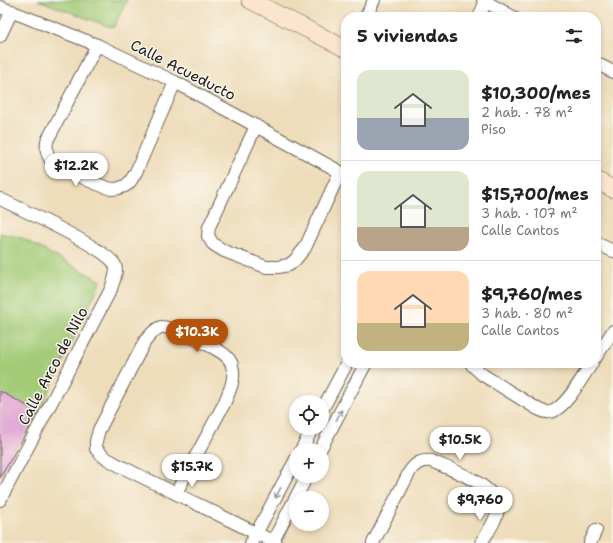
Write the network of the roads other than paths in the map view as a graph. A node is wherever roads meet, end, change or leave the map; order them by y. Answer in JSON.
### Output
{"nodes":[{"id":1,"x":374,"y":0,"type":"edge"},
{"id":2,"x":485,"y":1,"type":"edge"},
{"id":3,"x":260,"y":2,"type":"edge"},
{"id":4,"x":504,"y":5,"type":"edge"},
{"id":5,"x":0,"y":7,"type":"edge"},
{"id":6,"x":12,"y":11,"type":"junction"},
{"id":7,"x":368,"y":12,"type":"edge"},
{"id":8,"x":481,"y":12,"type":"edge"},
{"id":9,"x":0,"y":36,"type":"edge"},
{"id":10,"x":97,"y":45,"type":"junction"},
{"id":11,"x":341,"y":46,"type":"edge"},
{"id":12,"x":601,"y":66,"type":"edge"},
{"id":13,"x":613,"y":72,"type":"edge"},
{"id":14,"x":175,"y":82,"type":"junction"},
{"id":15,"x":256,"y":126,"type":"junction"},
{"id":16,"x":341,"y":173,"type":"edge"},
{"id":17,"x":341,"y":178,"type":"edge"},
{"id":18,"x":601,"y":183,"type":"edge"},
{"id":19,"x":613,"y":189,"type":"edge"},
{"id":20,"x":0,"y":200,"type":"edge"},
{"id":21,"x":601,"y":245,"type":"edge"},
{"id":22,"x":613,"y":251,"type":"edge"},
{"id":23,"x":613,"y":331,"type":"edge"},
{"id":24,"x":601,"y":349,"type":"edge"},
{"id":25,"x":344,"y":368,"type":"edge"},
{"id":26,"x":363,"y":368,"type":"edge"},
{"id":27,"x":474,"y":368,"type":"edge"},
{"id":28,"x":589,"y":368,"type":"edge"},
{"id":29,"x":329,"y":397,"type":"edge"},
{"id":30,"x":324,"y":443,"type":"edge"},
{"id":31,"x":289,"y":472,"type":"edge"},
{"id":32,"x":303,"y":483,"type":"edge"},
{"id":33,"x":176,"y":493,"type":"junction"},
{"id":34,"x":0,"y":500,"type":"edge"},
{"id":35,"x":596,"y":530,"type":"dead end"},
{"id":36,"x":254,"y":538,"type":"edge"},
{"id":37,"x":273,"y":542,"type":"edge"},
{"id":38,"x":373,"y":543,"type":"edge"},
{"id":39,"x":481,"y":543,"type":"edge"},
{"id":40,"x":590,"y":543,"type":"edge"}],
"edges":[{"from":1,"to":7,"type":"street"},
{"from":2,"to":4,"type":"street"},
{"from":2,"to":8,"type":"street"},
{"from":3,"to":11,"type":"street"},
{"from":5,"to":6,"type":"street","name":"Calle Acueducto"},
{"from":6,"to":9,"type":"street"},
{"from":6,"to":10,"type":"street","name":"Calle Acueducto"},
{"from":10,"to":14,"type":"street","name":"Calle Acueducto"},
{"from":10,"to":14,"type":"street"},
{"from":12,"to":13,"type":"street"},
{"from":14,"to":15,"type":"street","name":"Calle Acueducto"},
{"from":15,"to":16,"type":"street","name":"Calle Acueducto"},
{"from":15,"to":17,"type":"street"},
{"from":18,"to":19,"type":"street"},
{"from":20,"to":34,"type":"street","name":"Calle Arco de Nilo"},
{"from":21,"to":22,"type":"street"},
{"from":23,"to":24,"type":"street"},
{"from":25,"to":29,"type":"street"},
{"from":30,"to":26,"type":"street","one_way":true},
{"from":27,"to":28,"type":"street"},
{"from":31,"to":36,"type":"street","one_way":true},
{"from":32,"to":37,"type":"street"},
{"from":33,"to":33,"type":"street"},
{"from":33,"to":36,"type":"street"},
{"from":35,"to":40,"type":"street"},
{"from":36,"to":37,"type":"street"},
{"from":38,"to":39,"type":"street"}]}
